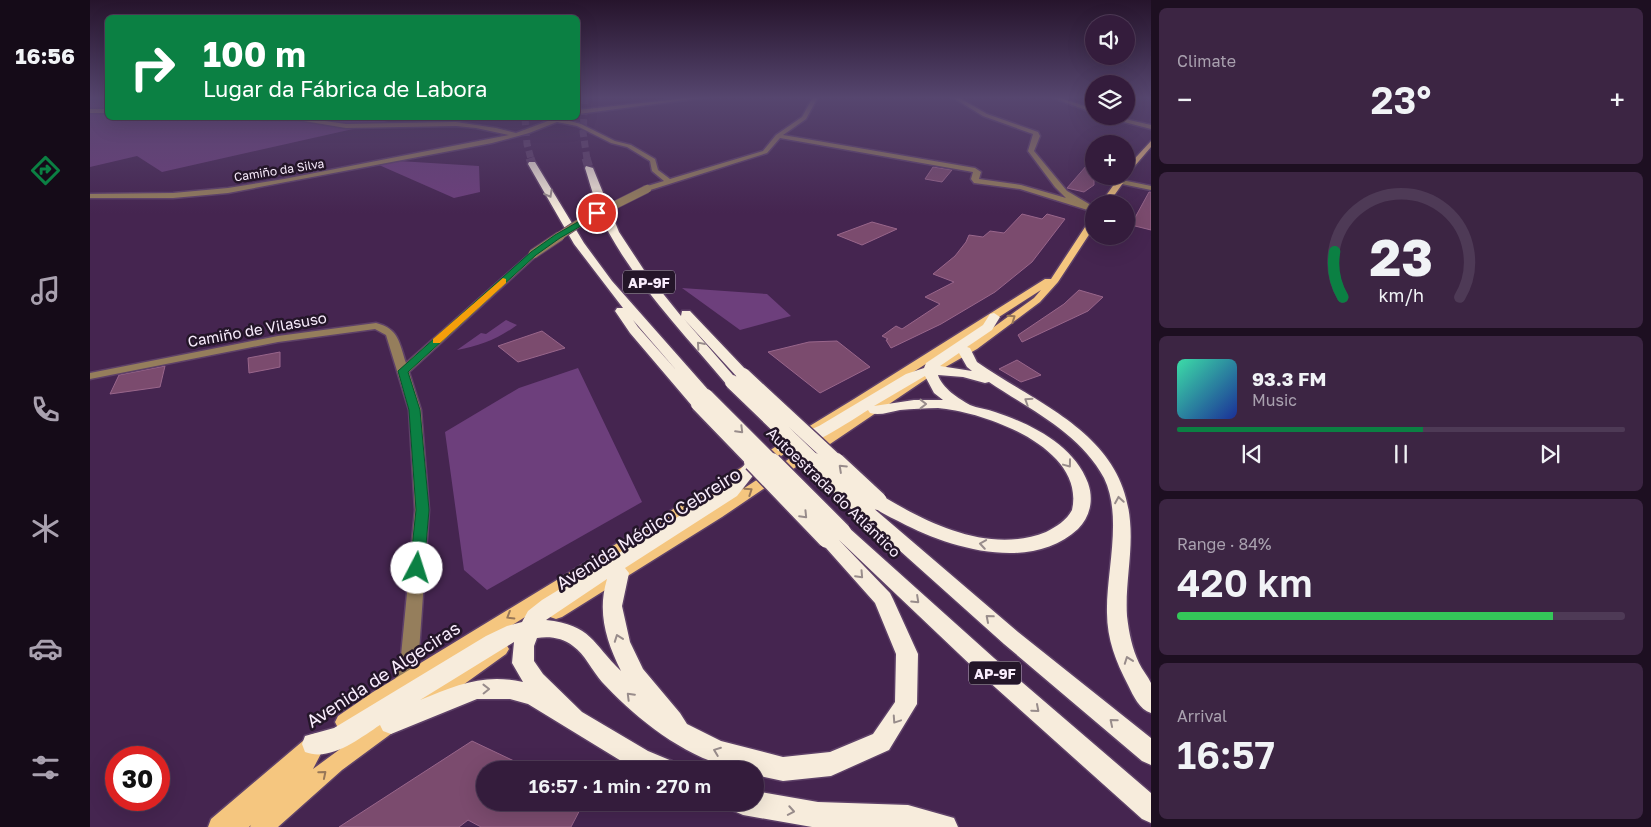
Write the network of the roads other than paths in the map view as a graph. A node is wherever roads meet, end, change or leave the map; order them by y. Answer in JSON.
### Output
{"nodes":[{"id":1,"x":514,"y":136,"type":"edge"},
{"id":2,"x":600,"y":136,"type":"edge"},
{"id":3,"x":778,"y":136,"type":"joint"},
{"id":4,"x":1037,"y":136,"type":"edge"},
{"id":5,"x":1151,"y":143,"type":"edge"},
{"id":6,"x":1135,"y":163,"type":"edge"},
{"id":7,"x":532,"y":164,"type":"tunnel mouth"},
{"id":8,"x":589,"y":168,"type":"tunnel mouth"},
{"id":9,"x":1135,"y":181,"type":"edge"},
{"id":10,"x":669,"y":182,"type":"junction"},
{"id":11,"x":1151,"y":188,"type":"edge"},
{"id":12,"x":90,"y":196,"type":"edge"},
{"id":13,"x":1077,"y":204,"type":"junction"},
{"id":14,"x":1085,"y":207,"type":"edge"},
{"id":15,"x":1085,"y":234,"type":"edge"},
{"id":16,"x":1060,"y":272,"type":"junction"},
{"id":17,"x":994,"y":317,"type":"junction"},
{"id":18,"x":965,"y":351,"type":"junction"},
{"id":19,"x":403,"y":371,"type":"junction"},
{"id":20,"x":930,"y":371,"type":"junction"},
{"id":21,"x":90,"y":376,"type":"edge"},
{"id":22,"x":1003,"y":386,"type":"junction"},
{"id":23,"x":970,"y":408,"type":"junction"},
{"id":24,"x":874,"y":410,"type":"junction"},
{"id":25,"x":784,"y":447,"type":"junction"},
{"id":26,"x":751,"y":468,"type":"junction"},
{"id":27,"x":872,"y":506,"type":"junction"},
{"id":28,"x":834,"y":535,"type":"junction"},
{"id":29,"x":581,"y":572,"type":"joint"},
{"id":30,"x":620,"y":573,"type":"junction"},
{"id":31,"x":529,"y":630,"type":"junction"},
{"id":32,"x":402,"y":685,"type":"junction"},
{"id":33,"x":1151,"y":703,"type":"edge"},
{"id":34,"x":573,"y":717,"type":"junction"},
{"id":35,"x":391,"y":723,"type":"junction"},
{"id":36,"x":683,"y":735,"type":"junction"},
{"id":37,"x":314,"y":744,"type":"junction"},
{"id":38,"x":1151,"y":753,"type":"edge"},
{"id":39,"x":643,"y":761,"type":"edge"},
{"id":40,"x":286,"y":806,"type":"junction"},
{"id":41,"x":764,"y":806,"type":"edge"},
{"id":42,"x":1151,"y":810,"type":"edge"},
{"id":43,"x":219,"y":827,"type":"edge"},
{"id":44,"x":232,"y":827,"type":"edge"},
{"id":45,"x":261,"y":827,"type":"edge"},
{"id":46,"x":273,"y":827,"type":"edge"},
{"id":47,"x":945,"y":827,"type":"edge"}],
"edges":[{"from":1,"to":12,"type":"street","name":"Camiño da Silva"},
{"from":2,"to":10,"type":"street"},
{"from":3,"to":10,"type":"street"},
{"from":3,"to":13,"type":"street"},
{"from":4,"to":13,"type":"street"},
{"from":5,"to":6,"type":"main road"},
{"from":7,"to":28,"type":"highway","number":"AP-9F","one_way":true,"bridge":true},
{"from":27,"to":8,"type":"highway","name":"Autoestrada do Atlántico","number":"AP-9F","one_way":true,"bridge":true},
{"from":9,"to":11,"type":"street"},
{"from":10,"to":19,"type":"street","bridge":true},
{"from":13,"to":14,"type":"street"},
{"from":15,"to":16,"type":"main road","name":"Avenida Médico Cebreiro"},
{"from":16,"to":17,"type":"main road","name":"Avenida Médico Cebreiro"},
{"from":18,"to":16,"type":"main road","name":"Avenida Médico Cebreiro","one_way":true},
{"from":17,"to":20,"type":"highway"},
{"from":17,"to":25,"type":"main road","name":"Avenida Médico Cebreiro"},
{"from":18,"to":20,"type":"main road","name":"Avenida Médico Cebreiro"},
{"from":18,"to":22,"type":"highway"},
{"from":19,"to":21,"type":"street","name":"Camiño de Vilasuso"},
{"from":19,"to":32,"type":"street","name":"Camiño de Vilasuso"},
{"from":20,"to":22,"type":"highway"},
{"from":20,"to":23,"type":"highway"},
{"from":20,"to":24,"type":"main road","name":"Avenida Médico Cebreiro"},
{"from":20,"to":25,"type":"highway"},
{"from":33,"to":22,"type":"highway","one_way":true},
{"from":24,"to":23,"type":"highway","one_way":true},
{"from":23,"to":27,"type":"highway","one_way":true},
{"from":30,"to":24,"type":"main road","name":"Avenida Médico Cebreiro","one_way":true},
{"from":25,"to":26,"type":"main road","name":"Avenida Médico Cebreiro"},
{"from":26,"to":29,"type":"main road","name":"Avenida Médico Cebreiro"},
{"from":26,"to":31,"type":"highway"},
{"from":38,"to":27,"type":"highway","name":"Autoestrada do Atlántico","number":"AP-9F","one_way":true},
{"from":28,"to":36,"type":"highway","one_way":true},
{"from":28,"to":42,"type":"highway","name":"Autoestrada do Atlántico","number":"AP-9F","one_way":true},
{"from":29,"to":32,"type":"main road","name":"Avenida de Algeciras","one_way":true},
{"from":30,"to":31,"type":"main road","name":"Avenida Médico Cebreiro"},
{"from":36,"to":30,"type":"highway","one_way":true},
{"from":31,"to":34,"type":"highway"},
{"from":31,"to":35,"type":"main road","name":"Avenida Médico Cebreiro"},
{"from":36,"to":31,"type":"highway","one_way":true},
{"from":31,"to":37,"type":"highway"},
{"from":32,"to":37,"type":"main road","name":"Avenida de Algeciras"},
{"from":35,"to":34,"type":"highway","one_way":true},
{"from":34,"to":39,"type":"highway"},
{"from":40,"to":35,"type":"main road","name":"Avenida Médico Cebreiro","one_way":true},
{"from":37,"to":43,"type":"main road","name":"Avenida de Algeciras"},
{"from":37,"to":44,"type":"main road"},
{"from":40,"to":45,"type":"main road","name":"Avenida Médico Cebreiro"},
{"from":40,"to":46,"type":"main road"},
{"from":41,"to":47,"type":"highway","one_way":true}]}
